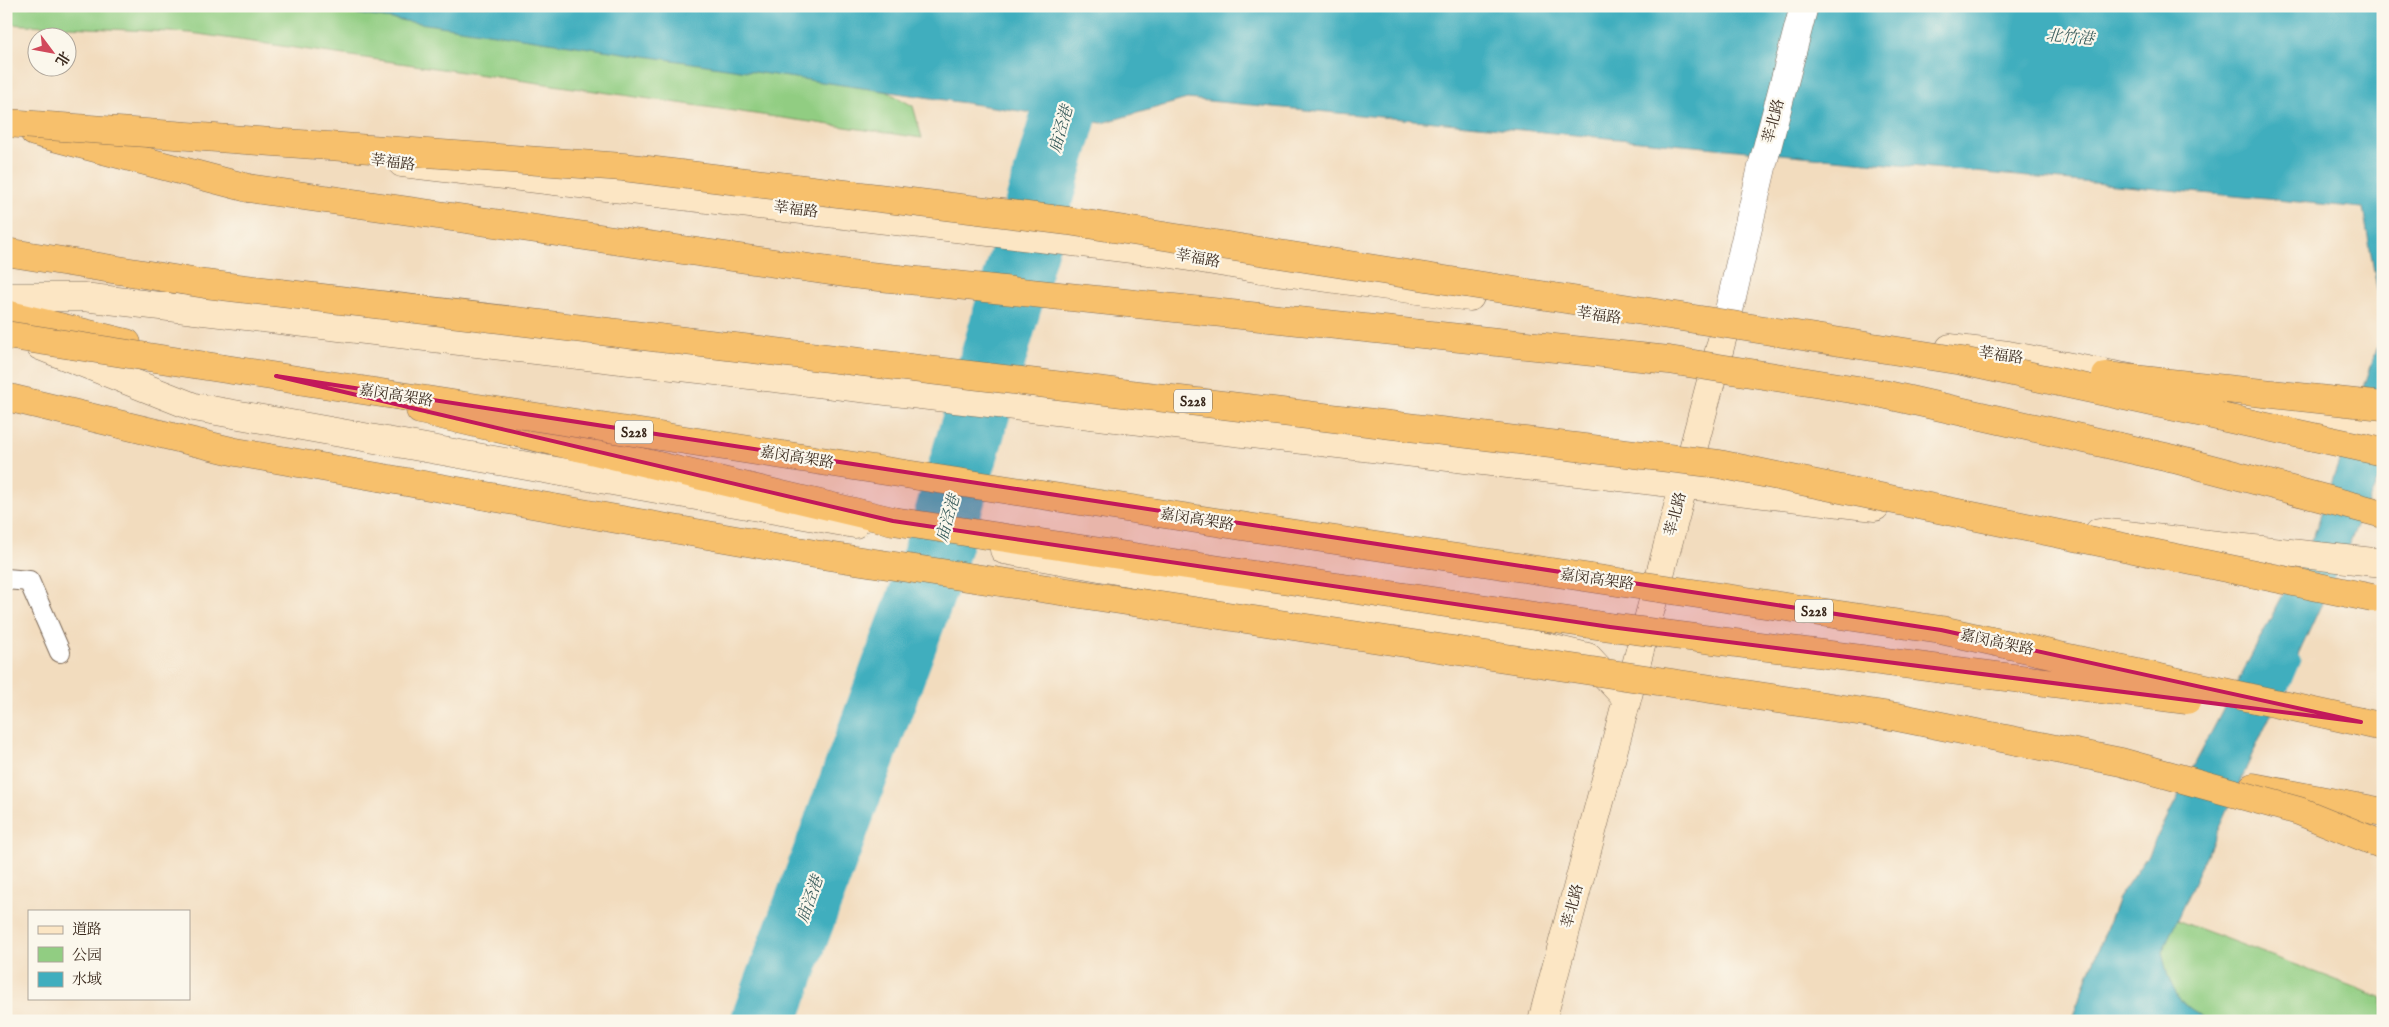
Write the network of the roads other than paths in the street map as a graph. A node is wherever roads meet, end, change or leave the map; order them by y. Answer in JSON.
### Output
{"nodes":[{"id":1,"x":1804,"y":6,"type":"edge"},
{"id":2,"x":6,"y":117,"type":"edge"},
{"id":3,"x":6,"y":124,"type":"edge"},
{"id":4,"x":6,"y":252,"type":"edge"},
{"id":5,"x":8,"y":319,"type":"edge"},
{"id":6,"x":1724,"y":332,"type":"junction"},
{"id":7,"x":1962,"y":361,"type":"junction"},
{"id":8,"x":6,"y":397,"type":"edge"},
{"id":9,"x":2383,"y":406,"type":"edge"},
{"id":10,"x":2383,"y":434,"type":"edge"},
{"id":11,"x":2383,"y":452,"type":"edge"},
{"id":12,"x":1683,"y":485,"type":"junction"},
{"id":13,"x":2383,"y":514,"type":"edge"},
{"id":14,"x":2383,"y":563,"type":"edge"},
{"id":15,"x":6,"y":579,"type":"edge"},
{"id":16,"x":2383,"y":601,"type":"edge"},
{"id":17,"x":60,"y":652,"type":"dead end"},
{"id":18,"x":1627,"y":699,"type":"junction"},
{"id":19,"x":2372,"y":724,"type":"edge"},
{"id":20,"x":2121,"y":762,"type":"junction"},
{"id":21,"x":2383,"y":812,"type":"edge"},
{"id":22,"x":2383,"y":845,"type":"edge"},
{"id":23,"x":1542,"y":1021,"type":"edge"}],
"edges":[{"from":1,"to":6,"type":"street","name":"莘北路"},
{"from":2,"to":6,"type":"main road","name":"莘福路"},
{"from":3,"to":7,"type":"highway","bridge":true},
{"from":3,"to":13,"type":"highway","bridge":true},
{"from":4,"to":16,"type":"highway","number":"S228","bridge":true},
{"from":5,"to":12,"type":"main road"},
{"from":5,"to":18,"type":"main road"},
{"from":5,"to":19,"type":"highway","name":"嘉闵高架路","number":"S228","bridge":true},
{"from":5,"to":19,"type":"highway","bridge":true},
{"from":6,"to":10,"type":"main road","name":"莘福路"},
{"from":6,"to":12,"type":"main road","name":"莘北路"},
{"from":7,"to":9,"type":"highway","bridge":true},
{"from":7,"to":11,"type":"highway","bridge":true},
{"from":8,"to":20,"type":"highway","bridge":true},
{"from":12,"to":14,"type":"main road"},
{"from":12,"to":18,"type":"main road","name":"莘北路"},
{"from":15,"to":17,"type":"lane"},
{"from":18,"to":23,"type":"main road","name":"莘北路"},
{"from":20,"to":21,"type":"highway","bridge":true},
{"from":20,"to":22,"type":"highway","bridge":true}]}
